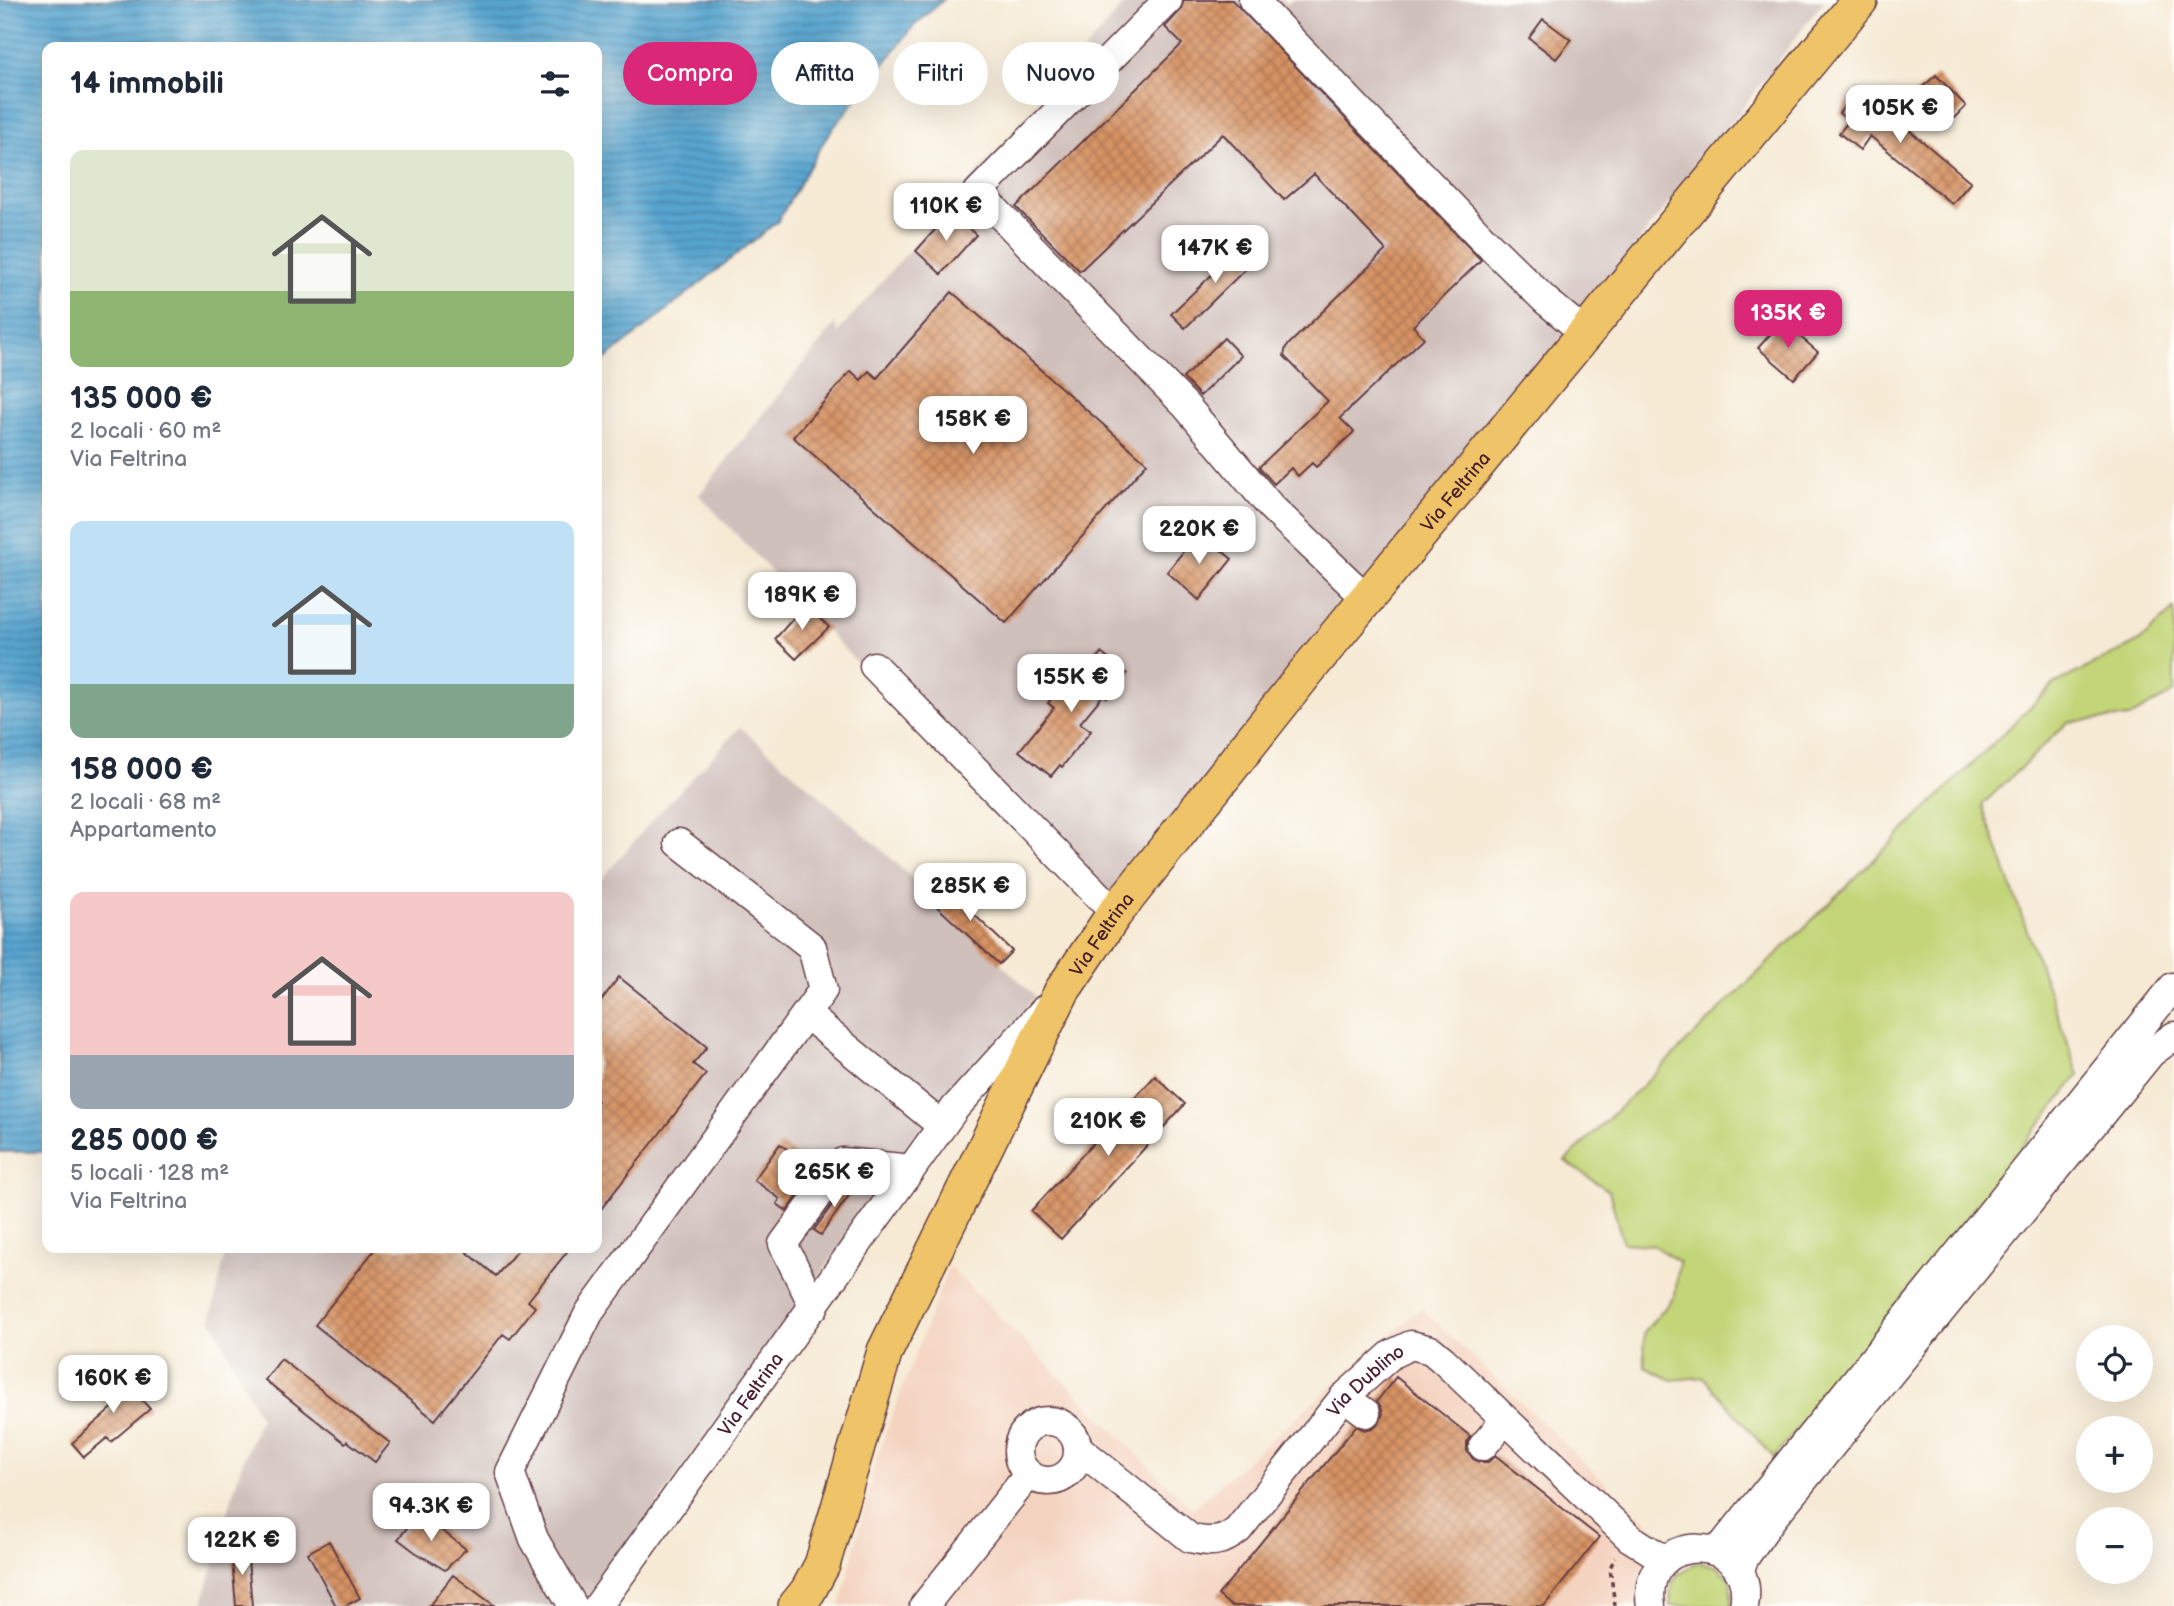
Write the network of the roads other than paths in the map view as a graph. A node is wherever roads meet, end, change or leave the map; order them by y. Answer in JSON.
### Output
{"nodes":[{"id":1,"x":1168,"y":0,"type":"edge"},
{"id":2,"x":1253,"y":0,"type":"edge"},
{"id":3,"x":1860,"y":0,"type":"edge"},
{"id":4,"x":1586,"y":334,"type":"junction"},
{"id":5,"x":1367,"y":599,"type":"junction"},
{"id":6,"x":874,"y":666,"type":"dead end"},
{"id":7,"x":679,"y":843,"type":"dead end"},
{"id":8,"x":1115,"y":913,"type":"junction"},
{"id":9,"x":2174,"y":986,"type":"edge"},
{"id":10,"x":1062,"y":990,"type":"junction"},
{"id":11,"x":2174,"y":1012,"type":"edge"},
{"id":12,"x":806,"y":1014,"type":"junction"},
{"id":13,"x":2174,"y":1035,"type":"edge"},
{"id":14,"x":942,"y":1126,"type":"junction"},
{"id":15,"x":911,"y":1169,"type":"junction"},
{"id":16,"x":814,"y":1307,"type":"junction"},
{"id":17,"x":1505,"y":1420,"type":"junction"},
{"id":18,"x":1483,"y":1446,"type":"dead end"},
{"id":19,"x":1078,"y":1448,"type":"junction"},
{"id":20,"x":1029,"y":1474,"type":"junction"},
{"id":21,"x":1718,"y":1552,"type":"junction"},
{"id":22,"x":1665,"y":1560,"type":"junction"},
{"id":23,"x":822,"y":1565,"type":"junction"},
{"id":24,"x":1740,"y":1571,"type":"junction"},
{"id":25,"x":573,"y":1606,"type":"edge"},
{"id":26,"x":598,"y":1606,"type":"edge"},
{"id":27,"x":796,"y":1606,"type":"edge"},
{"id":28,"x":818,"y":1606,"type":"edge"},
{"id":29,"x":924,"y":1606,"type":"edge"},
{"id":30,"x":1651,"y":1606,"type":"edge"},
{"id":31,"x":1744,"y":1606,"type":"edge"}],
"edges":[{"from":1,"to":5,"type":"street"},
{"from":2,"to":4,"type":"street"},
{"from":3,"to":4,"type":"main road","name":"Via Feltrina"},
{"from":4,"to":5,"type":"main road","name":"Via Feltrina"},
{"from":5,"to":8,"type":"main road","name":"Via Feltrina"},
{"from":6,"to":8,"type":"street"},
{"from":7,"to":12,"type":"street"},
{"from":8,"to":10,"type":"main road","name":"Via Feltrina"},
{"from":9,"to":11,"type":"street"},
{"from":9,"to":21,"type":"street"},
{"from":10,"to":14,"type":"street","name":"Via Feltrina"},
{"from":10,"to":23,"type":"main road","name":"Via Feltrina"},
{"from":12,"to":14,"type":"street"},
{"from":12,"to":25,"type":"street"},
{"from":13,"to":24,"type":"street"},
{"from":14,"to":15,"type":"street","name":"Via Feltrina"},
{"from":15,"to":16,"type":"street","name":"Via Feltrina"},
{"from":15,"to":16,"type":"street"},
{"from":16,"to":26,"type":"street","name":"Via Feltrina"},
{"from":17,"to":18,"type":"street"},
{"from":17,"to":19,"type":"street","name":"Via Dublino"},
{"from":17,"to":22,"type":"street","name":"Via Dublino"},
{"from":19,"to":20,"type":"street"},
{"from":19,"to":20,"type":"street"},
{"from":20,"to":29,"type":"street"},
{"from":21,"to":22,"type":"street"},
{"from":21,"to":24,"type":"street"},
{"from":22,"to":30,"type":"street"},
{"from":23,"to":27,"type":"main road","name":"Via Feltrina"},
{"from":23,"to":28,"type":"main road","name":"Via Feltrina"},
{"from":24,"to":31,"type":"street"}]}
